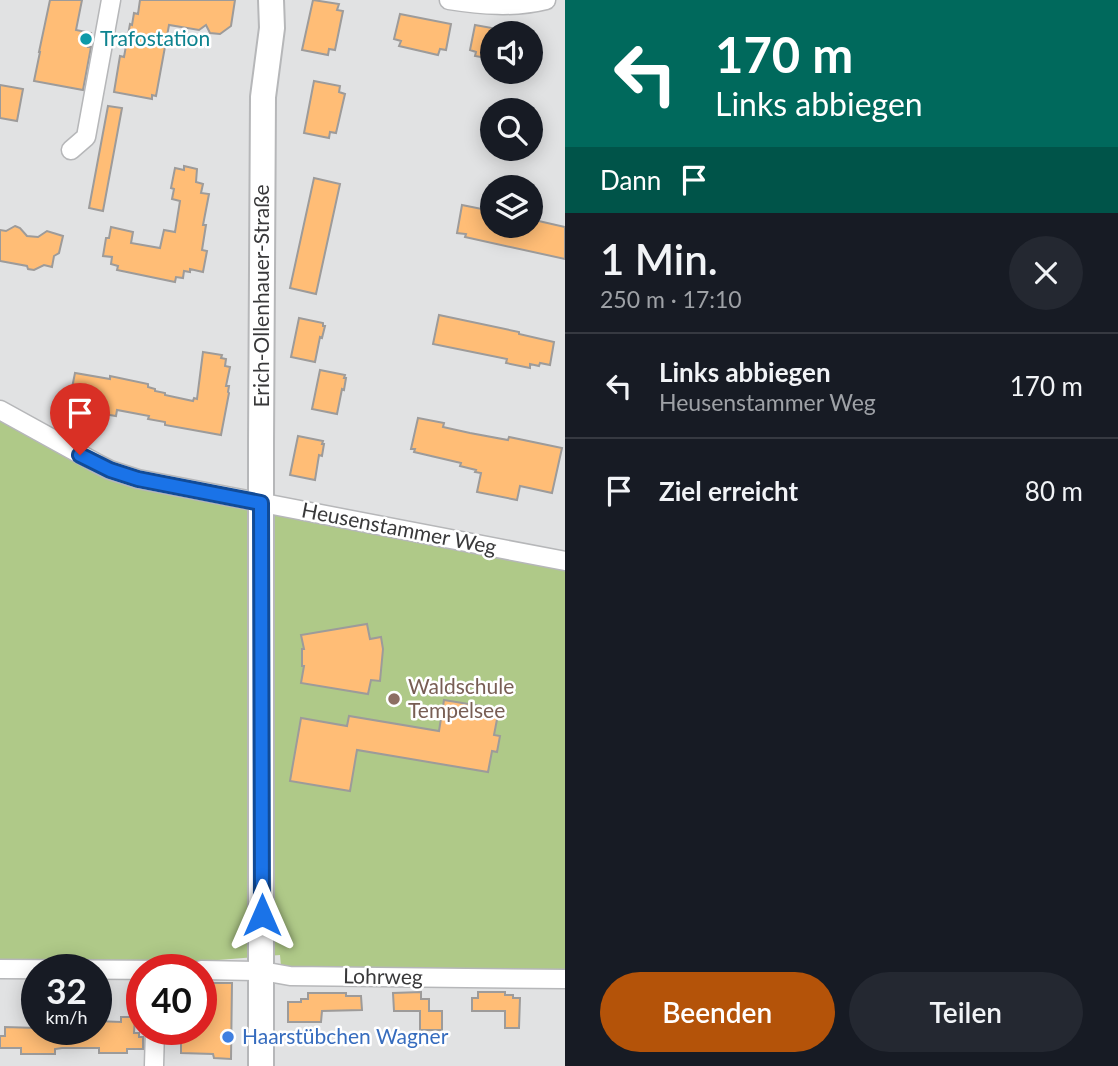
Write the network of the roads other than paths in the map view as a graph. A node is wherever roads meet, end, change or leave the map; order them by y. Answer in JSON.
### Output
{"nodes":[{"id":1,"x":111,"y":0,"type":"edge"},
{"id":2,"x":258,"y":0,"type":"edge"},
{"id":3,"x":271,"y":0,"type":"edge"},
{"id":4,"x":449,"y":0,"type":"edge"},
{"id":5,"x":546,"y":0,"type":"edge"},
{"id":6,"x":263,"y":90,"type":"junction"},
{"id":7,"x":71,"y":150,"type":"dead end"},
{"id":8,"x":0,"y":410,"type":"edge"},
{"id":9,"x":261,"y":503,"type":"junction"},
{"id":10,"x":565,"y":560,"type":"edge"},
{"id":11,"x":0,"y":969,"type":"edge"},
{"id":12,"x":126,"y":969,"type":"edge"},
{"id":13,"x":217,"y":970,"type":"edge"},
{"id":14,"x":262,"y":971,"type":"junction"},
{"id":15,"x":565,"y":979,"type":"edge"},
{"id":16,"x":155,"y":1045,"type":"edge"},
{"id":17,"x":154,"y":1066,"type":"edge"},
{"id":18,"x":261,"y":1066,"type":"edge"}],
"edges":[{"from":1,"to":7,"type":"street"},
{"from":2,"to":6,"type":"street","name":"Erich-Ollenhauer-Straße"},
{"from":3,"to":6,"type":"street","name":"Erich-Ollenhauer-Straße"},
{"from":4,"to":5,"type":"street"},
{"from":6,"to":9,"type":"street","name":"Erich-Ollenhauer-Straße"},
{"from":8,"to":9,"type":"street","name":"Heusenstammer Weg"},
{"from":9,"to":10,"type":"street","name":"Heusenstammer Weg"},
{"from":9,"to":14,"type":"street","name":"Erich-Ollenhauer-Straße"},
{"from":11,"to":12,"type":"street"},
{"from":13,"to":14,"type":"street","name":"Lohrweg"},
{"from":14,"to":15,"type":"street","name":"Lohrweg"},
{"from":14,"to":18,"type":"street","name":"Erich-Ollenhauer-Straße"},
{"from":16,"to":17,"type":"street"}]}
